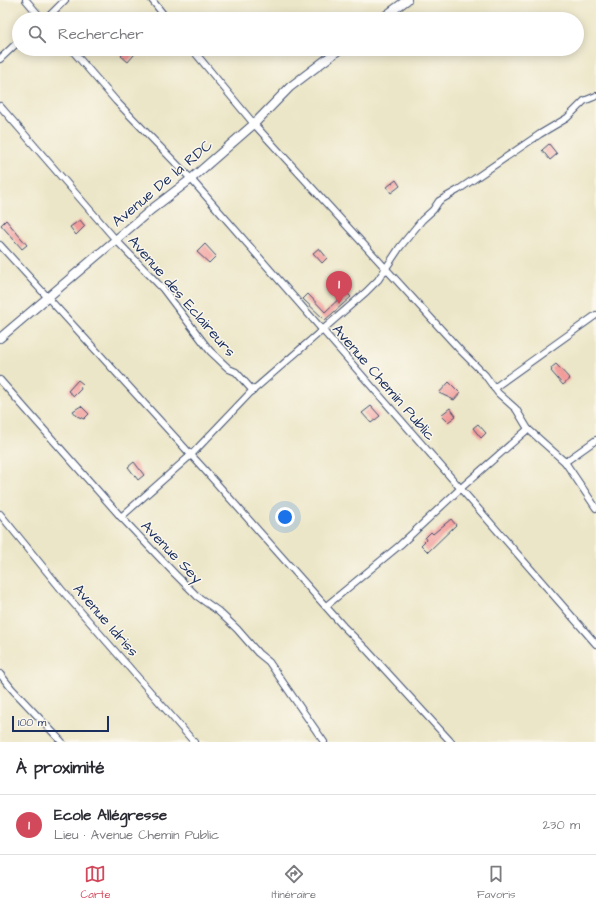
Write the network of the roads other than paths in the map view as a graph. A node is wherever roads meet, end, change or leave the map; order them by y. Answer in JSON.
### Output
{"nodes":[{"id":1,"x":26,"y":0,"type":"edge"},
{"id":2,"x":65,"y":0,"type":"edge"},
{"id":3,"x":152,"y":0,"type":"edge"},
{"id":4,"x":407,"y":0,"type":"edge"},
{"id":5,"x":36,"y":12,"type":"edge"},
{"id":6,"x":53,"y":12,"type":"edge"},
{"id":7,"x":162,"y":12,"type":"edge"},
{"id":8,"x":391,"y":12,"type":"edge"},
{"id":9,"x":12,"y":48,"type":"edge"},
{"id":10,"x":77,"y":56,"type":"edge"},
{"id":11,"x":198,"y":56,"type":"edge"},
{"id":12,"x":331,"y":56,"type":"edge"},
{"id":13,"x":0,"y":59,"type":"edge"},
{"id":14,"x":596,"y":96,"type":"edge"},
{"id":15,"x":0,"y":106,"type":"edge"},
{"id":16,"x":254,"y":124,"type":"junction"},
{"id":17,"x":191,"y":179,"type":"junction"},
{"id":18,"x":116,"y":240,"type":"junction"},
{"id":19,"x":0,"y":245,"type":"edge"},
{"id":20,"x":386,"y":269,"type":"junction"},
{"id":21,"x":48,"y":297,"type":"junction"},
{"id":22,"x":596,"y":315,"type":"edge"},
{"id":23,"x":322,"y":331,"type":"junction"},
{"id":24,"x":0,"y":338,"type":"edge"},
{"id":25,"x":0,"y":380,"type":"edge"},
{"id":26,"x":494,"y":388,"type":"junction"},
{"id":27,"x":253,"y":391,"type":"junction"},
{"id":28,"x":528,"y":429,"type":"junction"},
{"id":29,"x":596,"y":440,"type":"edge"},
{"id":30,"x":191,"y":455,"type":"junction"},
{"id":31,"x":565,"y":462,"type":"junction"},
{"id":32,"x":461,"y":488,"type":"junction"},
{"id":33,"x":596,"y":508,"type":"edge"},
{"id":34,"x":0,"y":514,"type":"edge"},
{"id":35,"x":121,"y":517,"type":"junction"},
{"id":36,"x":326,"y":606,"type":"junction"},
{"id":37,"x":596,"y":644,"type":"edge"},
{"id":38,"x":0,"y":674,"type":"edge"},
{"id":39,"x":62,"y":742,"type":"edge"},
{"id":40,"x":194,"y":742,"type":"edge"},
{"id":41,"x":324,"y":742,"type":"edge"},
{"id":42,"x":451,"y":742,"type":"edge"}],
"edges":[{"from":1,"to":5,"type":"street"},
{"from":2,"to":6,"type":"street"},
{"from":3,"to":7,"type":"street"},
{"from":4,"to":8,"type":"street"},
{"from":9,"to":13,"type":"street"},
{"from":10,"to":17,"type":"street","name":"Avenue Chemin Public"},
{"from":11,"to":16,"type":"street"},
{"from":12,"to":16,"type":"street","name":"Avenue De la RDC"},
{"from":14,"to":20,"type":"street"},
{"from":15,"to":18,"type":"street","name":"Avenue des Eclaireurs"},
{"from":16,"to":17,"type":"street","name":"Avenue De la RDC"},
{"from":16,"to":20,"type":"street"},
{"from":17,"to":18,"type":"street","name":"Avenue De la RDC"},
{"from":17,"to":23,"type":"street","name":"Avenue Chemin Public"},
{"from":18,"to":21,"type":"street","name":"Avenue De la RDC"},
{"from":18,"to":27,"type":"street","name":"Avenue des Eclaireurs"},
{"from":19,"to":21,"type":"street"},
{"from":20,"to":23,"type":"street"},
{"from":20,"to":26,"type":"street"},
{"from":21,"to":24,"type":"street","name":"Avenue De la RDC"},
{"from":21,"to":30,"type":"street"},
{"from":22,"to":26,"type":"street"},
{"from":23,"to":27,"type":"street"},
{"from":23,"to":32,"type":"street","name":"Avenue Chemin Public"},
{"from":25,"to":35,"type":"street","name":"Avenue Sey"},
{"from":26,"to":28,"type":"street"},
{"from":27,"to":30,"type":"street"},
{"from":28,"to":31,"type":"street"},
{"from":28,"to":32,"type":"street"},
{"from":29,"to":31,"type":"street"},
{"from":30,"to":35,"type":"street"},
{"from":30,"to":36,"type":"street"},
{"from":31,"to":33,"type":"street"},
{"from":32,"to":36,"type":"street"},
{"from":32,"to":37,"type":"street","name":"Avenue Chemin Public"},
{"from":34,"to":40,"type":"street","name":"Avenue Idriss"},
{"from":35,"to":41,"type":"street","name":"Avenue Sey"},
{"from":36,"to":42,"type":"street"},
{"from":38,"to":39,"type":"street"}]}
